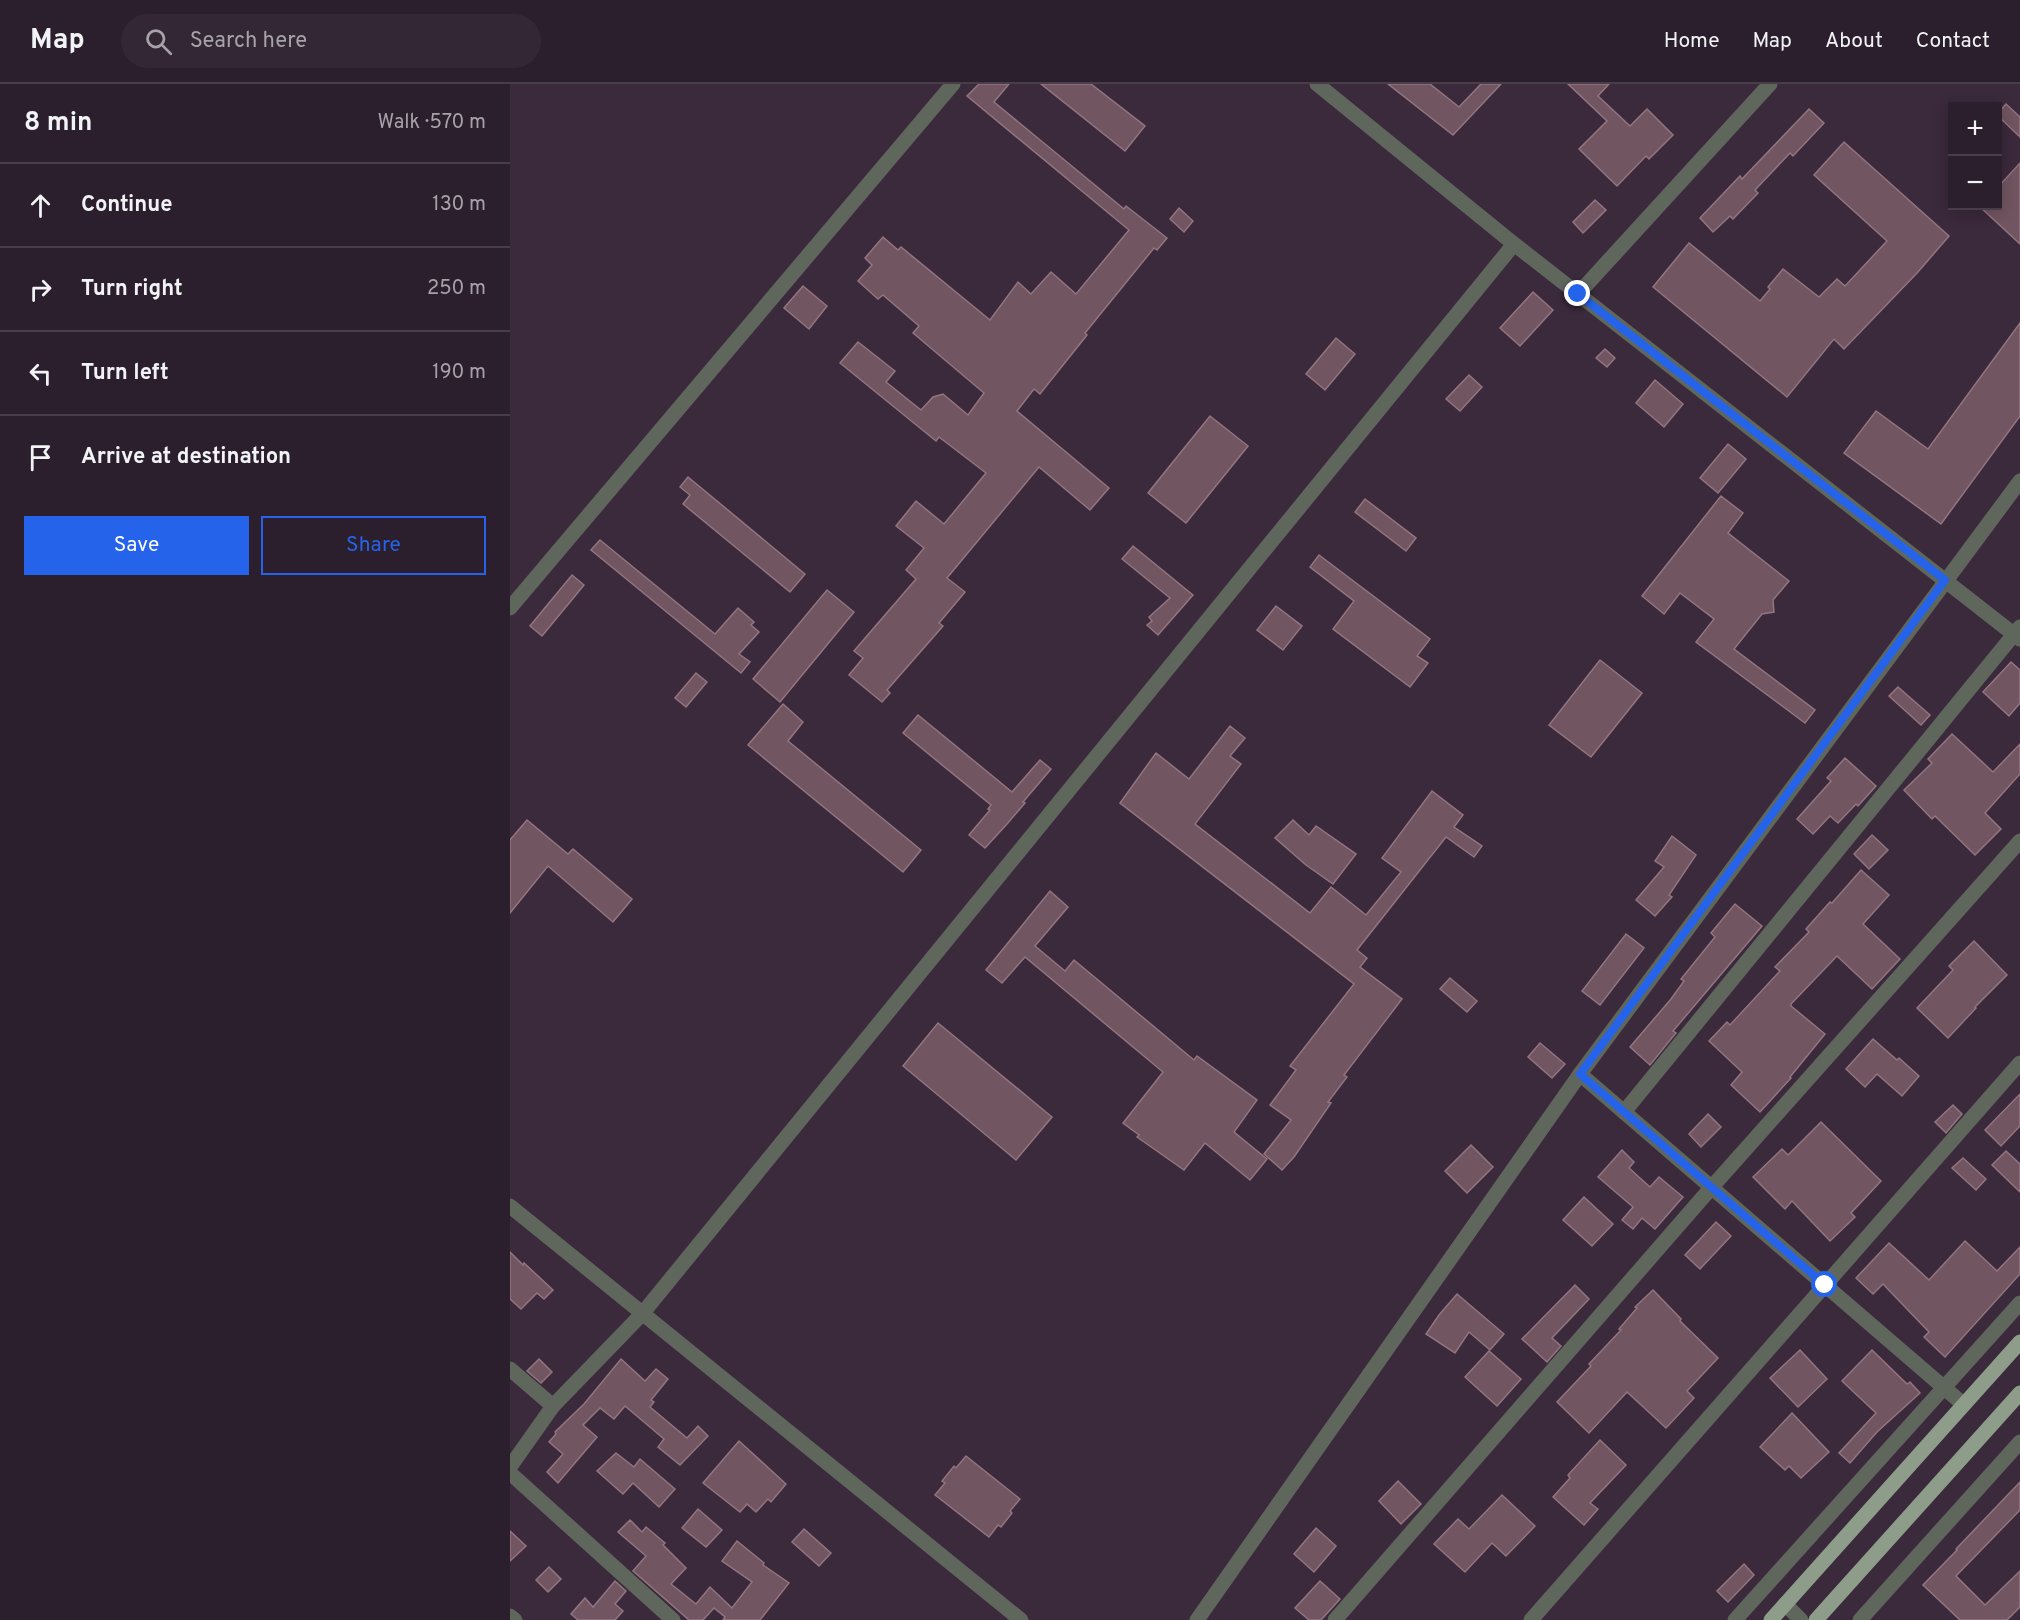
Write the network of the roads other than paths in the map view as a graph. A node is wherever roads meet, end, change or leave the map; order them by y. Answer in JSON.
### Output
{"nodes":[{"id":1,"x":953,"y":84,"type":"edge"},
{"id":2,"x":1317,"y":84,"type":"edge"},
{"id":3,"x":1770,"y":84,"type":"edge"},
{"id":4,"x":1514,"y":244,"type":"junction"},
{"id":5,"x":1578,"y":294,"type":"junction"},
{"id":6,"x":2020,"y":481,"type":"edge"},
{"id":7,"x":1945,"y":580,"type":"junction"},
{"id":8,"x":510,"y":608,"type":"edge"},
{"id":9,"x":2018,"y":634,"type":"edge"},
{"id":10,"x":2020,"y":841,"type":"edge"},
{"id":11,"x":2020,"y":1063,"type":"edge"},
{"id":12,"x":1580,"y":1074,"type":"junction"},
{"id":13,"x":1624,"y":1112,"type":"junction"},
{"id":14,"x":1711,"y":1188,"type":"junction"},
{"id":15,"x":510,"y":1206,"type":"edge"},
{"id":16,"x":1825,"y":1285,"type":"junction"},
{"id":17,"x":2020,"y":1303,"type":"edge"},
{"id":18,"x":642,"y":1314,"type":"junction"},
{"id":19,"x":2020,"y":1342,"type":"edge"},
{"id":20,"x":510,"y":1370,"type":"edge"},
{"id":21,"x":1943,"y":1386,"type":"junction"},
{"id":22,"x":2020,"y":1393,"type":"edge"},
{"id":23,"x":1963,"y":1404,"type":"junction"},
{"id":24,"x":553,"y":1406,"type":"junction"},
{"id":25,"x":2020,"y":1442,"type":"edge"},
{"id":26,"x":510,"y":1467,"type":"edge"},
{"id":27,"x":510,"y":1473,"type":"edge"},
{"id":28,"x":1785,"y":1604,"type":"junction"},
{"id":29,"x":510,"y":1616,"type":"edge"},
{"id":30,"x":515,"y":1620,"type":"edge"},
{"id":31,"x":673,"y":1620,"type":"edge"},
{"id":32,"x":1022,"y":1620,"type":"edge"},
{"id":33,"x":1197,"y":1620,"type":"edge"},
{"id":34,"x":1335,"y":1620,"type":"edge"},
{"id":35,"x":1531,"y":1620,"type":"edge"},
{"id":36,"x":1735,"y":1620,"type":"edge"},
{"id":37,"x":1771,"y":1620,"type":"edge"},
{"id":38,"x":1800,"y":1620,"type":"edge"},
{"id":39,"x":1816,"y":1620,"type":"edge"},
{"id":40,"x":1860,"y":1620,"type":"edge"}],
"edges":[{"from":1,"to":8,"type":"street"},
{"from":2,"to":4,"type":"street"},
{"from":3,"to":5,"type":"street"},
{"from":4,"to":5,"type":"street"},
{"from":4,"to":18,"type":"street"},
{"from":5,"to":7,"type":"street"},
{"from":6,"to":7,"type":"street"},
{"from":7,"to":9,"type":"street"},
{"from":7,"to":12,"type":"street"},
{"from":9,"to":13,"type":"street"},
{"from":10,"to":14,"type":"street"},
{"from":11,"to":16,"type":"street"},
{"from":12,"to":13,"type":"street"},
{"from":12,"to":33,"type":"street"},
{"from":13,"to":14,"type":"street"},
{"from":14,"to":16,"type":"street"},
{"from":14,"to":34,"type":"street"},
{"from":15,"to":18,"type":"street"},
{"from":16,"to":21,"type":"street"},
{"from":16,"to":35,"type":"street"},
{"from":17,"to":21,"type":"street"},
{"from":18,"to":24,"type":"street"},
{"from":18,"to":32,"type":"street"},
{"from":19,"to":23,"type":"main road"},
{"from":20,"to":24,"type":"street"},
{"from":21,"to":23,"type":"street"},
{"from":21,"to":36,"type":"street"},
{"from":22,"to":39,"type":"main road"},
{"from":23,"to":28,"type":"main road"},
{"from":24,"to":26,"type":"street"},
{"from":25,"to":40,"type":"street"},
{"from":27,"to":31,"type":"street"},
{"from":28,"to":37,"type":"main road"},
{"from":28,"to":38,"type":"street"},
{"from":29,"to":30,"type":"street"}]}
